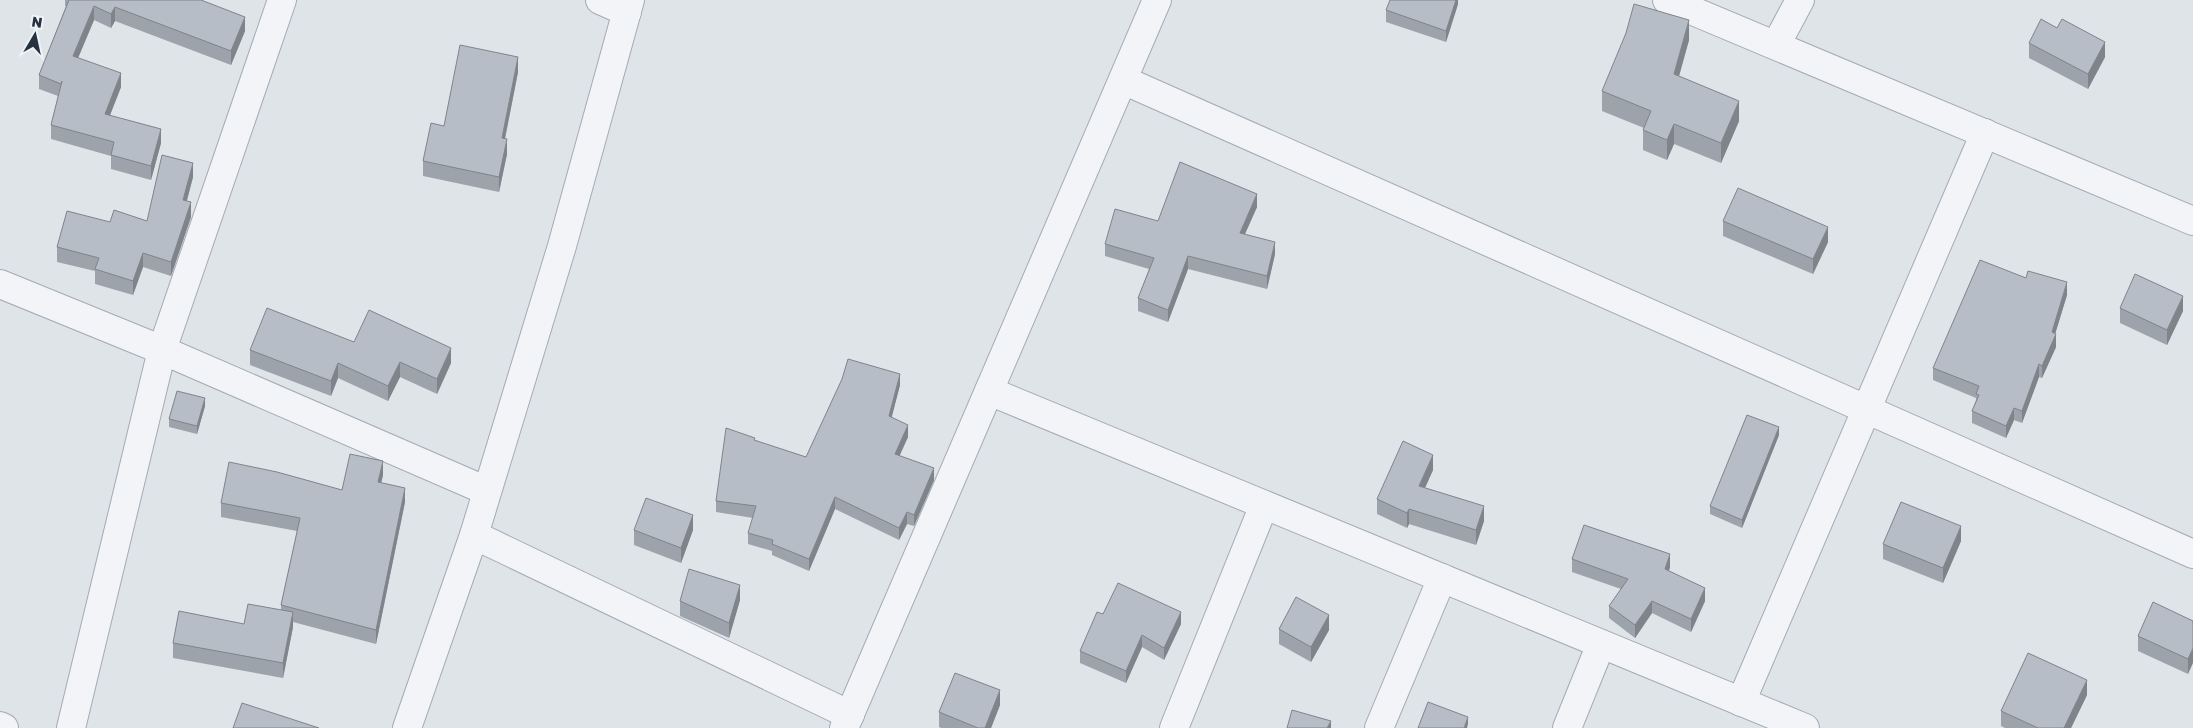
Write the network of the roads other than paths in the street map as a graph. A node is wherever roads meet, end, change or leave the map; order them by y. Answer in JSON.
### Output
{"nodes":[{"id":1,"x":282,"y":0,"type":"edge"},
{"id":2,"x":600,"y":0,"type":"edge"},
{"id":3,"x":1157,"y":0,"type":"edge"},
{"id":4,"x":1667,"y":0,"type":"edge"},
{"id":5,"x":1800,"y":0,"type":"edge"},
{"id":6,"x":628,"y":6,"type":"edge"},
{"id":7,"x":1776,"y":45,"type":"junction"},
{"id":8,"x":1123,"y":80,"type":"junction"},
{"id":9,"x":1985,"y":133,"type":"junction"},
{"id":10,"x":2193,"y":221,"type":"edge"},
{"id":11,"x":0,"y":284,"type":"edge"},
{"id":12,"x":162,"y":350,"type":"junction"},
{"id":13,"x":989,"y":391,"type":"junction"},
{"id":14,"x":1866,"y":410,"type":"junction"},
{"id":15,"x":487,"y":491,"type":"junction"},
{"id":16,"x":1264,"y":504,"type":"junction"},
{"id":17,"x":474,"y":535,"type":"junction"},
{"id":18,"x":2193,"y":554,"type":"edge"},
{"id":19,"x":1442,"y":578,"type":"junction"},
{"id":20,"x":1601,"y":644,"type":"junction"},
{"id":21,"x":1741,"y":702,"type":"junction"},
{"id":22,"x":847,"y":721,"type":"edge"},
{"id":23,"x":0,"y":726,"type":"edge"},
{"id":24,"x":4,"y":728,"type":"edge"},
{"id":25,"x":71,"y":728,"type":"edge"},
{"id":26,"x":407,"y":728,"type":"edge"},
{"id":27,"x":1174,"y":728,"type":"edge"},
{"id":28,"x":1379,"y":728,"type":"edge"},
{"id":29,"x":1567,"y":728,"type":"edge"},
{"id":30,"x":1805,"y":728,"type":"edge"}],
"edges":[{"from":1,"to":12,"type":"street"},
{"from":2,"to":6,"type":"street"},
{"from":3,"to":8,"type":"street"},
{"from":4,"to":7,"type":"street"},
{"from":5,"to":7,"type":"street"},
{"from":6,"to":15,"type":"street"},
{"from":7,"to":9,"type":"street"},
{"from":8,"to":13,"type":"street"},
{"from":8,"to":14,"type":"street"},
{"from":9,"to":10,"type":"street"},
{"from":9,"to":14,"type":"street"},
{"from":11,"to":12,"type":"street"},
{"from":12,"to":15,"type":"street"},
{"from":12,"to":25,"type":"street"},
{"from":13,"to":16,"type":"street"},
{"from":13,"to":22,"type":"street"},
{"from":14,"to":18,"type":"street"},
{"from":14,"to":21,"type":"street"},
{"from":15,"to":17,"type":"street"},
{"from":16,"to":19,"type":"street"},
{"from":16,"to":27,"type":"street"},
{"from":17,"to":22,"type":"street"},
{"from":17,"to":26,"type":"street"},
{"from":19,"to":20,"type":"street"},
{"from":19,"to":28,"type":"street"},
{"from":20,"to":21,"type":"street"},
{"from":20,"to":29,"type":"street"},
{"from":21,"to":30,"type":"street"},
{"from":23,"to":24,"type":"street"}]}
